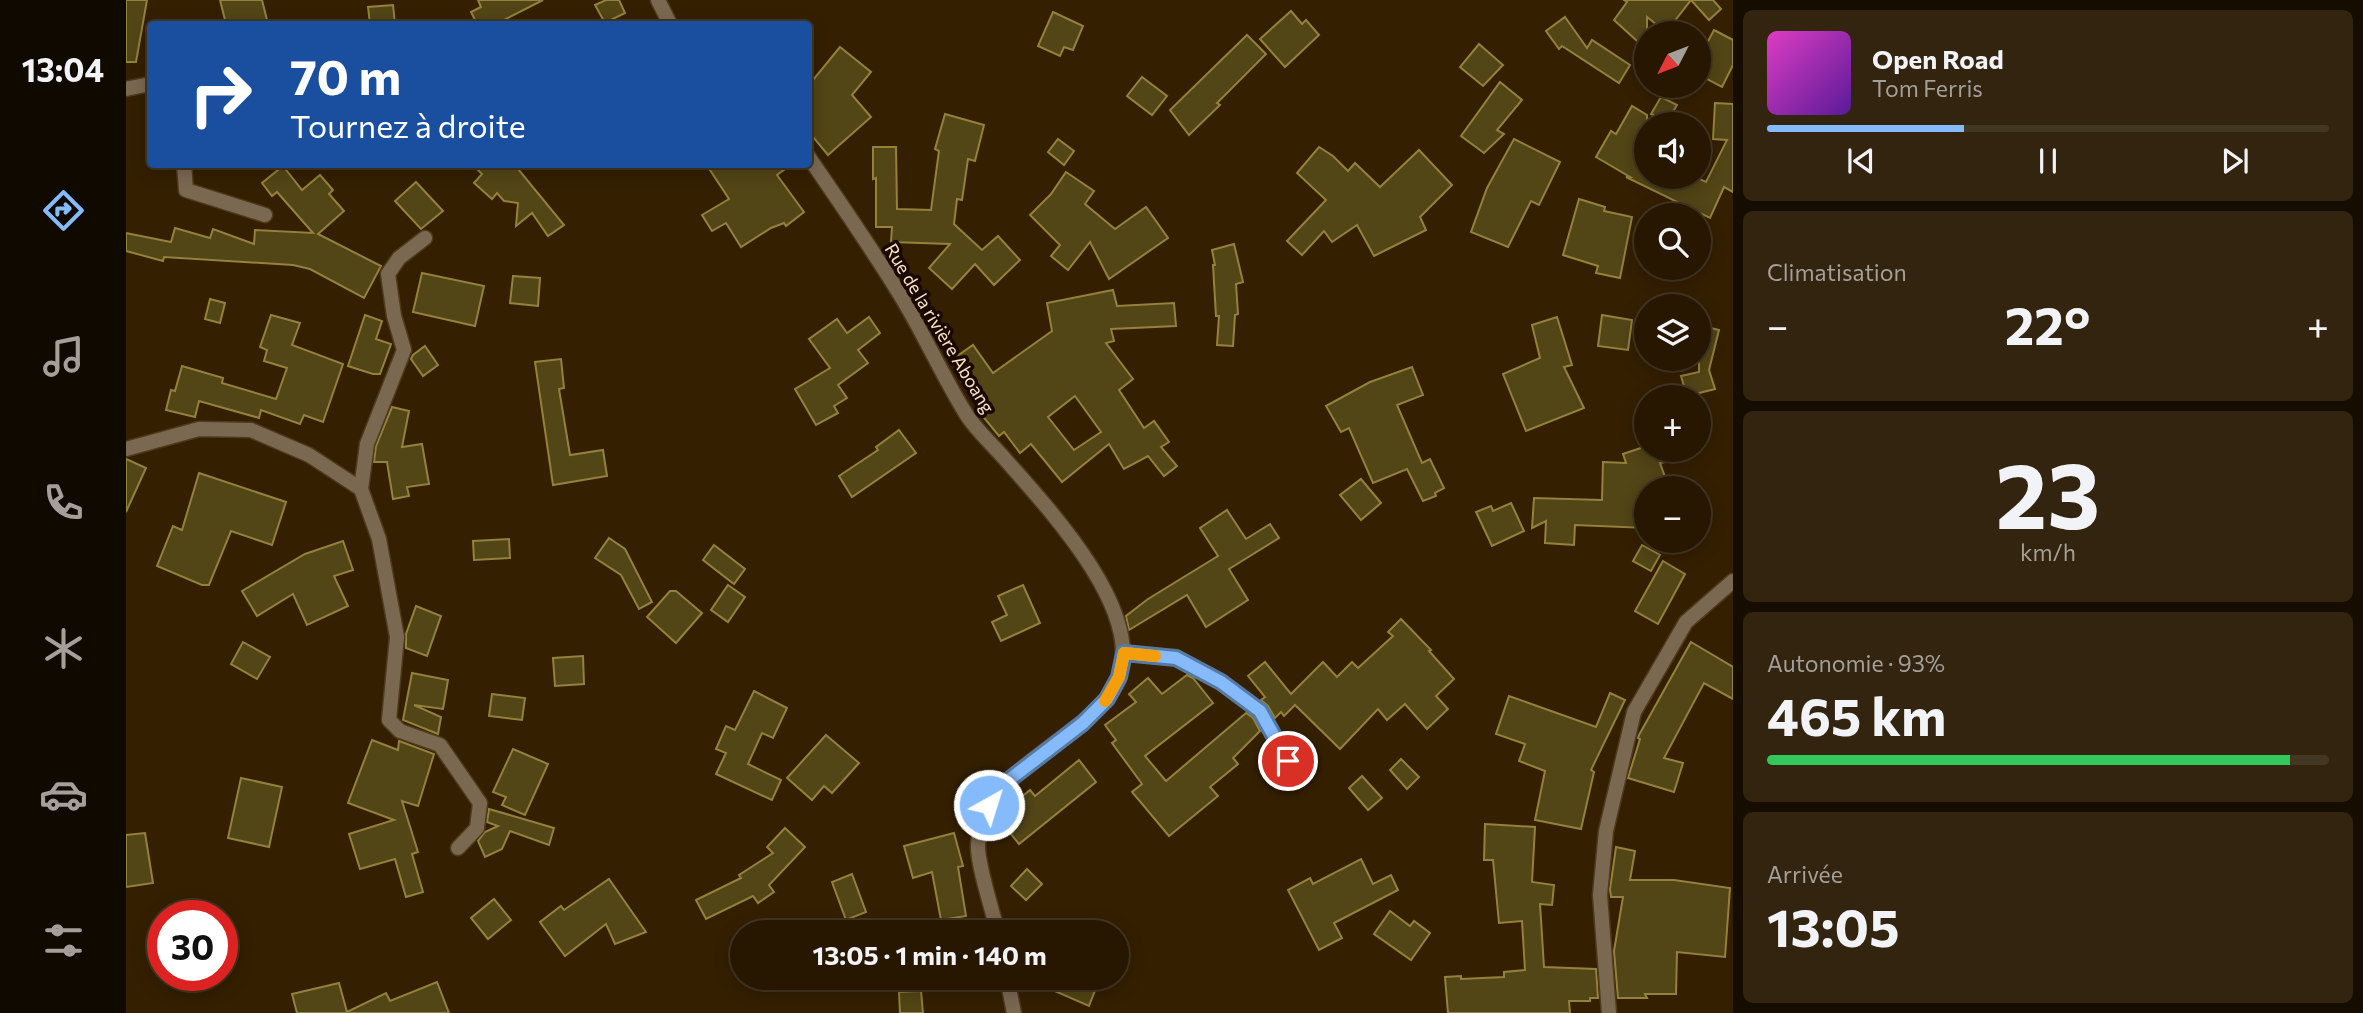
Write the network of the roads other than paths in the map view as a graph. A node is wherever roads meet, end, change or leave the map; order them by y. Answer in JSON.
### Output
{"nodes":[{"id":1,"x":658,"y":0,"type":"edge"},
{"id":2,"x":668,"y":21,"type":"edge"},
{"id":3,"x":147,"y":85,"type":"edge"},
{"id":4,"x":126,"y":89,"type":"edge"},
{"id":5,"x":812,"y":162,"type":"edge"},
{"id":6,"x":184,"y":168,"type":"edge"},
{"id":7,"x":265,"y":215,"type":"dead end"},
{"id":8,"x":425,"y":238,"type":"dead end"},
{"id":9,"x":126,"y":449,"type":"edge"},
{"id":10,"x":360,"y":489,"type":"junction"},
{"id":11,"x":1733,"y":581,"type":"edge"},
{"id":12,"x":1124,"y":653,"type":"junction"},
{"id":13,"x":1288,"y":761,"type":"dead end"},
{"id":14,"x":458,"y":848,"type":"dead end"},
{"id":15,"x":995,"y":920,"type":"edge"},
{"id":16,"x":1009,"y":990,"type":"edge"},
{"id":17,"x":1014,"y":1013,"type":"edge"},
{"id":18,"x":1609,"y":1013,"type":"edge"}],
"edges":[{"from":1,"to":2,"type":"street"},
{"from":3,"to":4,"type":"street"},
{"from":5,"to":12,"type":"street","name":"Rue de la rivière Aboang"},
{"from":6,"to":7,"type":"street"},
{"from":8,"to":10,"type":"street"},
{"from":9,"to":10,"type":"street"},
{"from":10,"to":14,"type":"street"},
{"from":11,"to":18,"type":"street"},
{"from":12,"to":13,"type":"street"},
{"from":12,"to":15,"type":"street","name":"Rue de la rivière Aboang"},
{"from":16,"to":17,"type":"street"}]}
